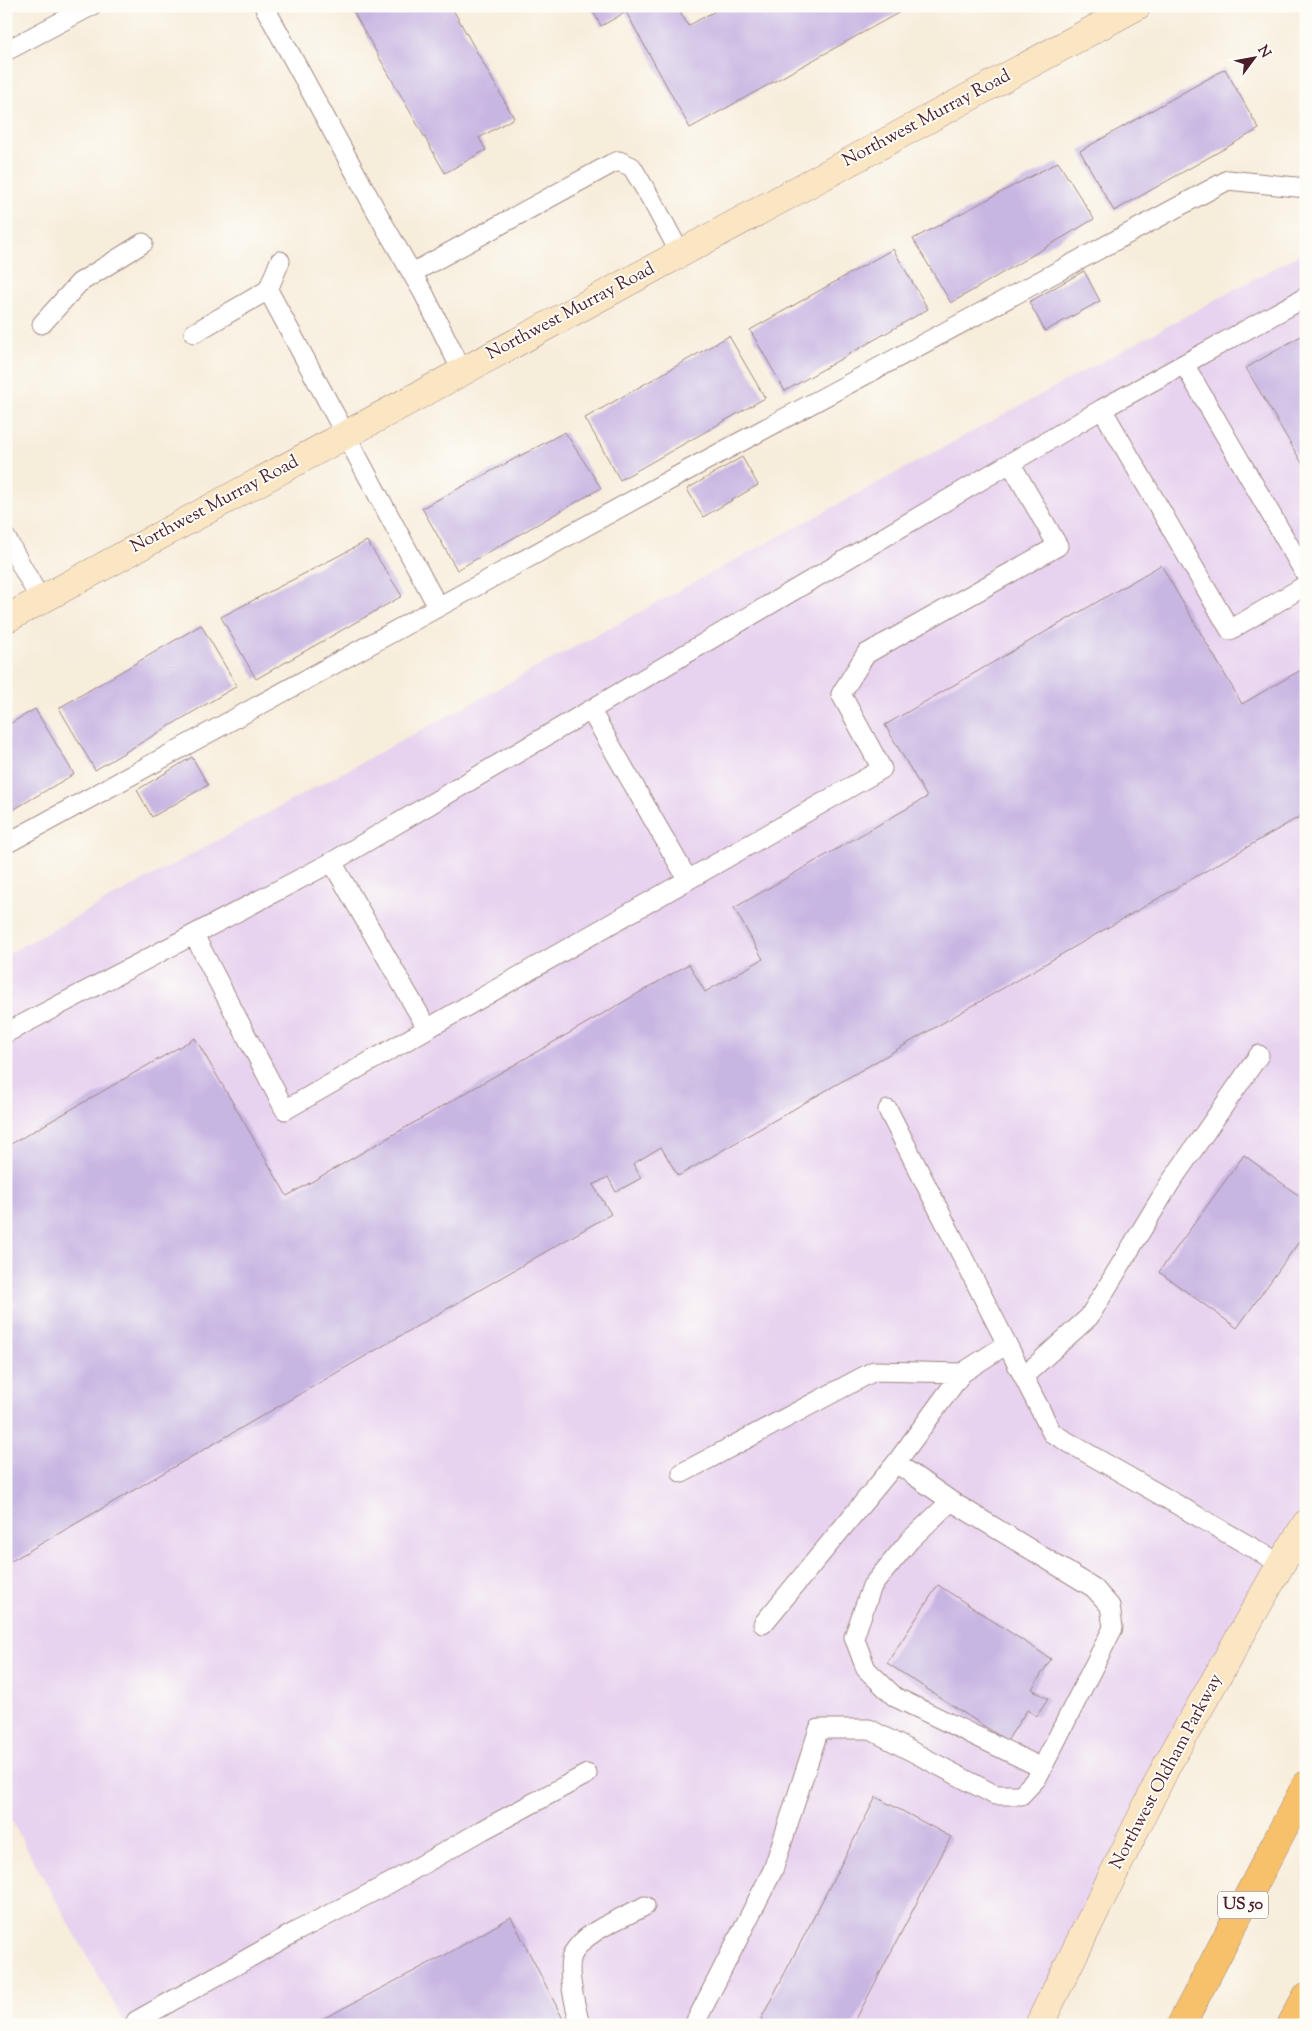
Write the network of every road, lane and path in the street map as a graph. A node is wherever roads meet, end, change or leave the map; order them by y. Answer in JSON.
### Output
{"nodes":[{"id":1,"x":91,"y":6,"type":"edge"},
{"id":2,"x":264,"y":6,"type":"edge"},
{"id":3,"x":1136,"y":6,"type":"edge"},
{"id":4,"x":6,"y":51,"type":"edge"},
{"id":5,"x":1306,"y":188,"type":"edge"},
{"id":6,"x":144,"y":243,"type":"dead end"},
{"id":7,"x":680,"y":253,"type":"junction"},
{"id":8,"x":280,"y":262,"type":"dead end"},
{"id":9,"x":412,"y":273,"type":"junction"},
{"id":10,"x":268,"y":290,"type":"junction"},
{"id":11,"x":1306,"y":297,"type":"edge"},
{"id":12,"x":42,"y":324,"type":"dead end"},
{"id":13,"x":194,"y":333,"type":"dead end"},
{"id":14,"x":1184,"y":364,"type":"junction"},
{"id":15,"x":462,"y":371,"type":"junction"},
{"id":16,"x":1102,"y":409,"type":"junction"},
{"id":17,"x":346,"y":434,"type":"junction"},
{"id":18,"x":1011,"y":464,"type":"junction"},
{"id":19,"x":6,"y":538,"type":"edge"},
{"id":20,"x":1306,"y":575,"type":"edge"},
{"id":21,"x":1306,"y":585,"type":"edge"},
{"id":22,"x":40,"y":600,"type":"junction"},
{"id":23,"x":438,"y":608,"type":"junction"},
{"id":24,"x":7,"y":616,"type":"edge"},
{"id":25,"x":591,"y":711,"type":"junction"},
{"id":26,"x":6,"y":844,"type":"edge"},
{"id":27,"x":332,"y":862,"type":"junction"},
{"id":28,"x":688,"y":880,"type":"junction"},
{"id":29,"x":194,"y":935,"type":"junction"},
{"id":30,"x":427,"y":1028,"type":"junction"},
{"id":31,"x":6,"y":1033,"type":"edge"},
{"id":32,"x":1259,"y":1055,"type":"dead end"},
{"id":33,"x":888,"y":1110,"type":"dead end"},
{"id":34,"x":1007,"y":1344,"type":"junction"},
{"id":35,"x":962,"y":1373,"type":"junction"},
{"id":36,"x":1024,"y":1376,"type":"junction"},
{"id":37,"x":896,"y":1463,"type":"junction"},
{"id":38,"x":682,"y":1473,"type":"dead end"},
{"id":39,"x":951,"y":1500,"type":"junction"},
{"id":40,"x":1306,"y":1524,"type":"edge"},
{"id":41,"x":1281,"y":1564,"type":"junction"},
{"id":42,"x":763,"y":1624,"type":"dead end"},
{"id":43,"x":1042,"y":1768,"type":"junction"},
{"id":44,"x":587,"y":1774,"type":"dead end"},
{"id":45,"x":1306,"y":1785,"type":"edge"},
{"id":46,"x":645,"y":1906,"type":"dead end"},
{"id":47,"x":1306,"y":1997,"type":"edge"},
{"id":48,"x":136,"y":2022,"type":"dead end"},
{"id":49,"x":580,"y":2025,"type":"edge"},
{"id":50,"x":694,"y":2025,"type":"edge"},
{"id":51,"x":1039,"y":2025,"type":"edge"},
{"id":52,"x":1181,"y":2025,"type":"edge"},
{"id":53,"x":1291,"y":2025,"type":"edge"}],
"edges":[{"from":1,"to":4,"type":"lane"},
{"from":2,"to":9,"type":"lane"},
{"from":3,"to":7,"type":"street","name":"Northwest Murray Road"},
{"from":5,"to":23,"type":"lane"},
{"from":6,"to":12,"type":"lane"},
{"from":7,"to":9,"type":"lane"},
{"from":7,"to":15,"type":"street","name":"Northwest Murray Road"},
{"from":8,"to":10,"type":"lane"},
{"from":9,"to":15,"type":"lane"},
{"from":10,"to":13,"type":"lane"},
{"from":10,"to":17,"type":"lane"},
{"from":11,"to":14,"type":"lane"},
{"from":14,"to":16,"type":"lane"},
{"from":14,"to":20,"type":"lane"},
{"from":15,"to":17,"type":"street","name":"Northwest Murray Road"},
{"from":16,"to":18,"type":"lane"},
{"from":16,"to":21,"type":"lane"},
{"from":17,"to":22,"type":"street","name":"Northwest Murray Road"},
{"from":17,"to":23,"type":"lane"},
{"from":18,"to":25,"type":"lane"},
{"from":18,"to":28,"type":"lane"},
{"from":19,"to":22,"type":"lane"},
{"from":22,"to":24,"type":"street","name":"Northwest Murray Road"},
{"from":23,"to":26,"type":"lane"},
{"from":25,"to":27,"type":"lane"},
{"from":25,"to":28,"type":"lane"},
{"from":27,"to":29,"type":"lane"},
{"from":27,"to":30,"type":"lane"},
{"from":28,"to":30,"type":"lane"},
{"from":29,"to":30,"type":"lane"},
{"from":29,"to":31,"type":"lane"},
{"from":32,"to":36,"type":"lane"},
{"from":33,"to":34,"type":"lane"},
{"from":34,"to":35,"type":"lane"},
{"from":34,"to":36,"type":"lane"},
{"from":35,"to":37,"type":"lane"},
{"from":35,"to":38,"type":"lane"},
{"from":36,"to":41,"type":"lane"},
{"from":37,"to":39,"type":"lane"},
{"from":37,"to":42,"type":"lane"},
{"from":39,"to":43,"type":"lane"},
{"from":39,"to":43,"type":"lane"},
{"from":40,"to":41,"type":"street","name":"Northwest Oldham Parkway"},
{"from":41,"to":51,"type":"street","name":"Northwest Oldham Parkway"},
{"from":43,"to":50,"type":"lane"},
{"from":44,"to":48,"type":"lane"},
{"from":45,"to":52,"type":"highway","number":"US 50"},
{"from":46,"to":49,"type":"lane"},
{"from":47,"to":53,"type":"highway"}]}
